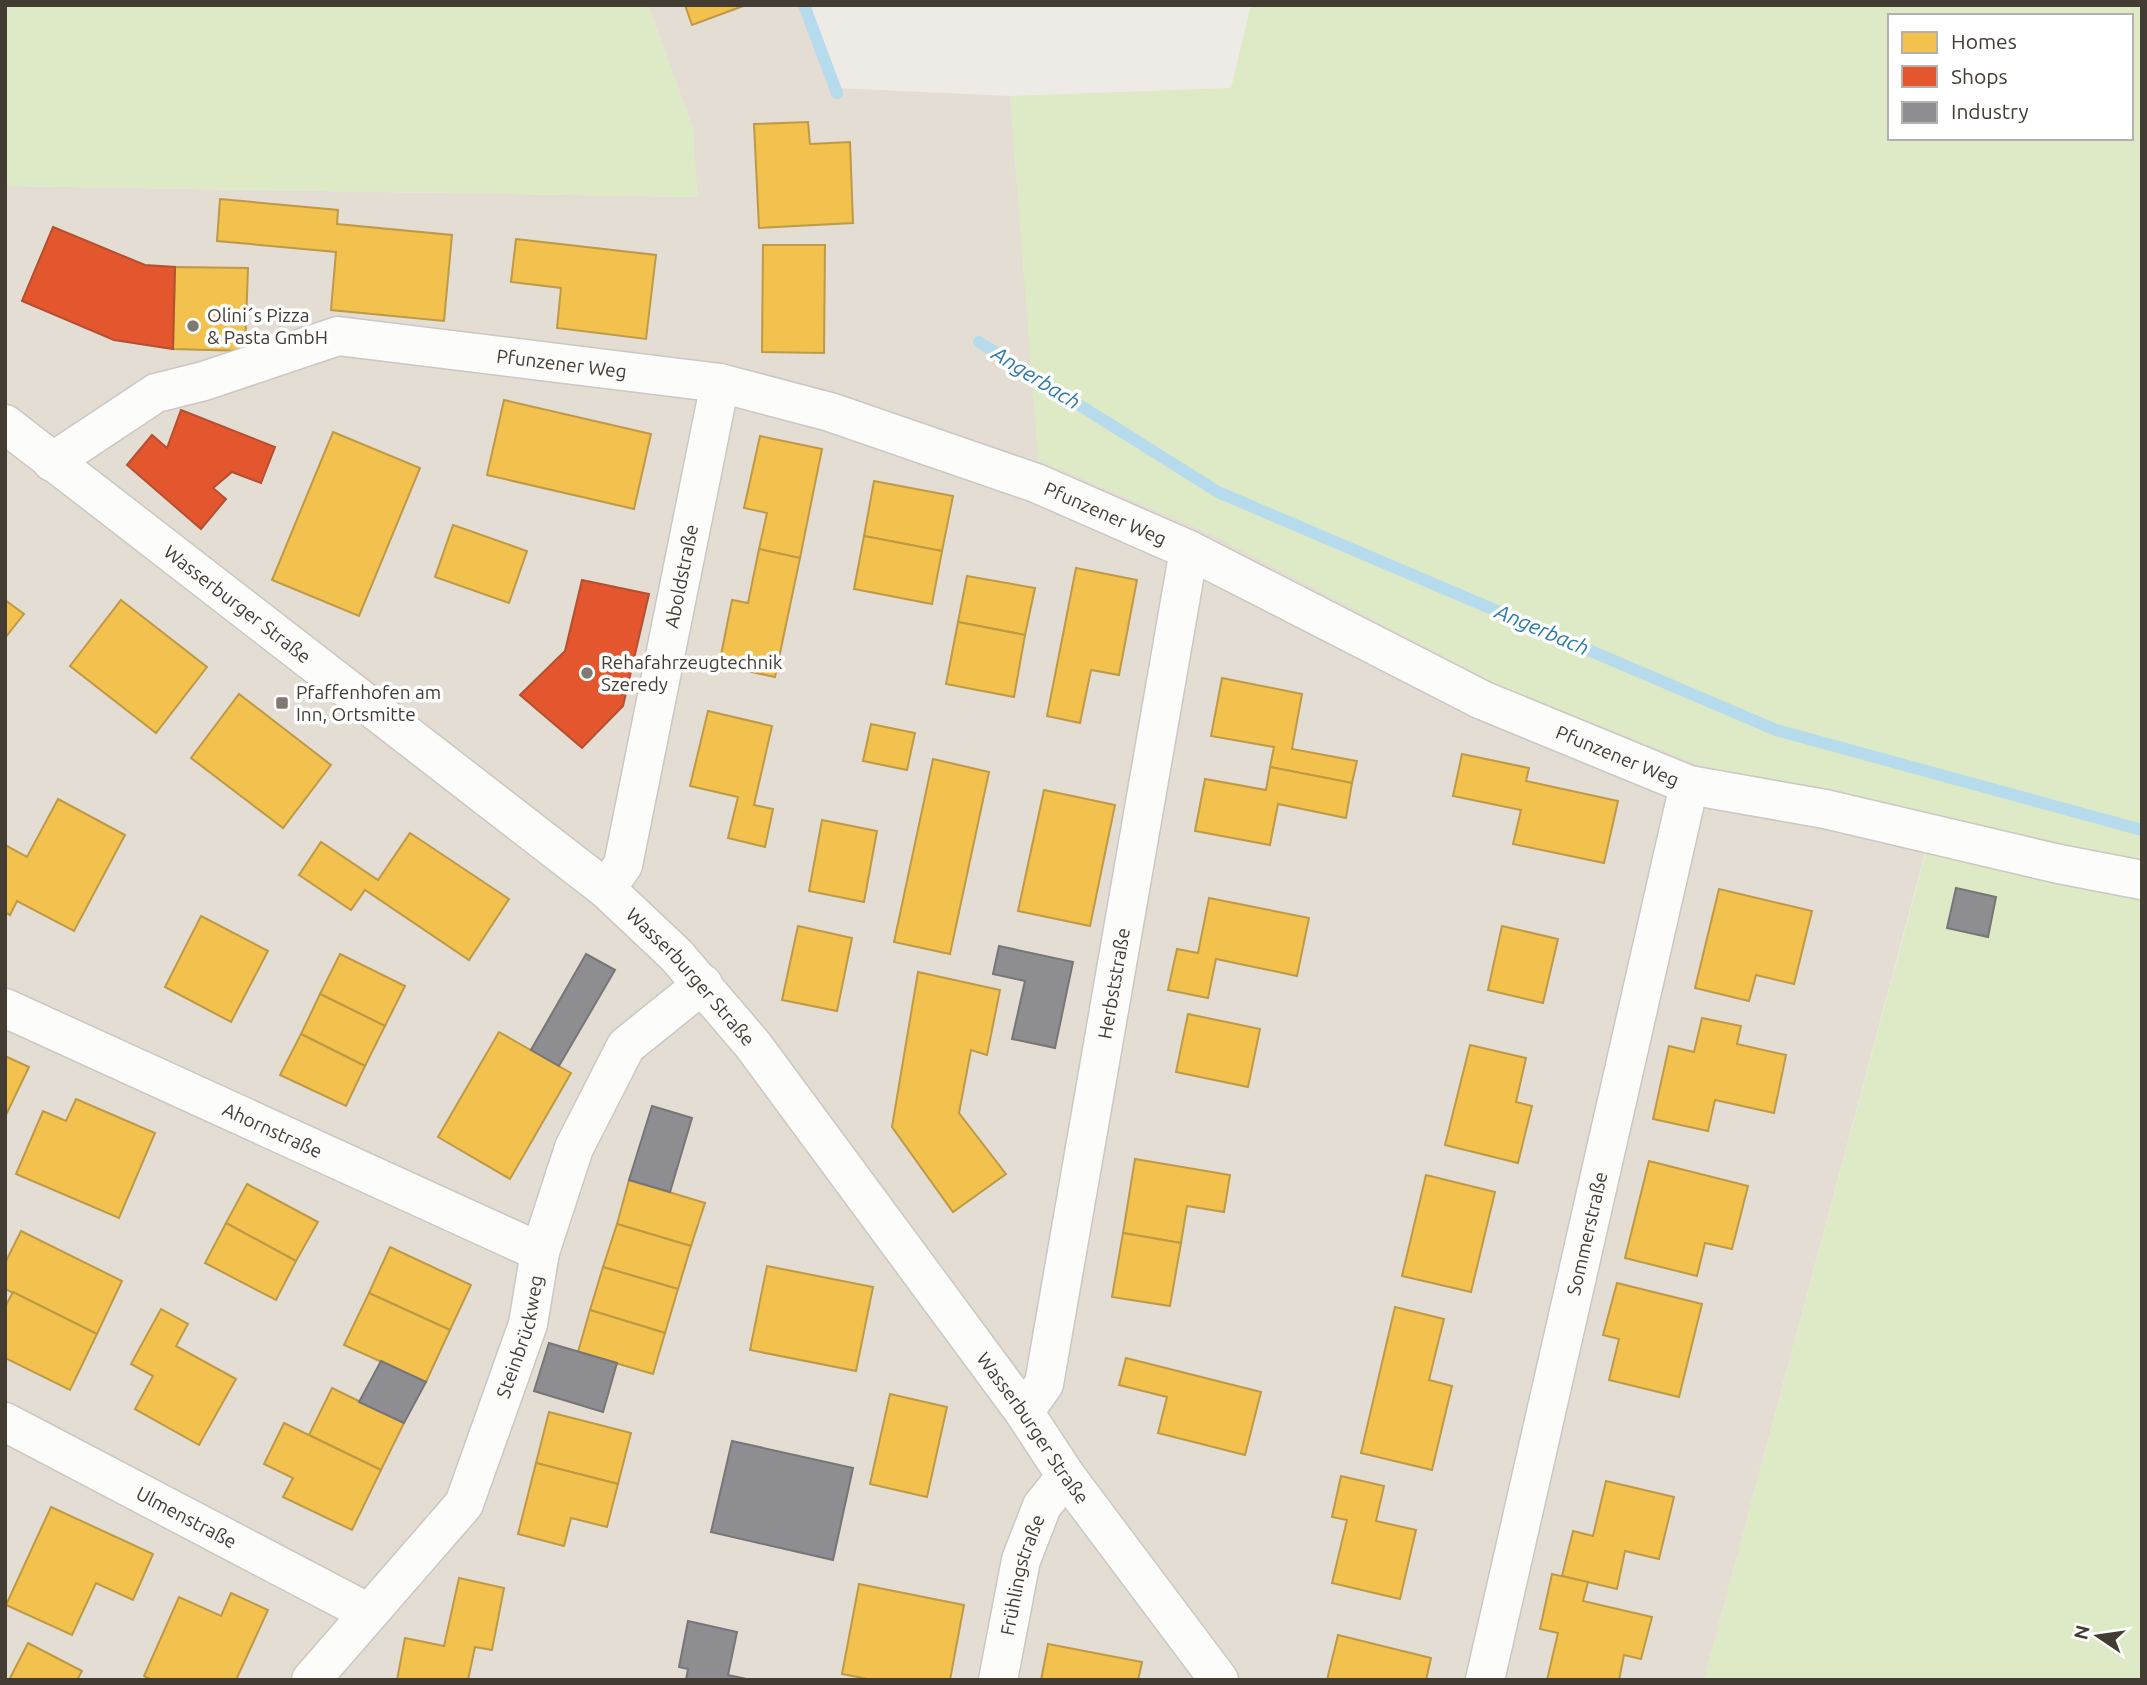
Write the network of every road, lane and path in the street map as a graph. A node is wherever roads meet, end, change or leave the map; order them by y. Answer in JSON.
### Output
{"nodes":[{"id":1,"x":720,"y":383,"type":"junction"},
{"id":2,"x":5,"y":424,"type":"edge"},
{"id":3,"x":52,"y":463,"type":"junction"},
{"id":4,"x":1189,"y":550,"type":"junction"},
{"id":5,"x":1689,"y":785,"type":"junction"},
{"id":6,"x":2142,"y":880,"type":"edge"},
{"id":7,"x":606,"y":889,"type":"junction"},
{"id":8,"x":703,"y":984,"type":"junction"},
{"id":9,"x":5,"y":1008,"type":"edge"},
{"id":10,"x":540,"y":1252,"type":"junction"},
{"id":11,"x":1024,"y":1412,"type":"junction"},
{"id":12,"x":5,"y":1422,"type":"edge"},
{"id":13,"x":1066,"y":1476,"type":"junction"},
{"id":14,"x":367,"y":1612,"type":"junction"},
{"id":15,"x":311,"y":1680,"type":"edge"},
{"id":16,"x":998,"y":1680,"type":"edge"},
{"id":17,"x":1219,"y":1680,"type":"edge"},
{"id":18,"x":1485,"y":1680,"type":"edge"}],
"edges":[{"from":1,"to":3,"type":"street","name":"Pfunzener Weg"},
{"from":1,"to":4,"type":"street","name":"Pfunzener Weg"},
{"from":1,"to":7,"type":"street","name":"Aboldstraße"},
{"from":2,"to":3,"type":"street","name":"Wasserburger Straße"},
{"from":3,"to":7,"type":"street","name":"Wasserburger Straße"},
{"from":4,"to":5,"type":"street","name":"Pfunzener Weg"},
{"from":4,"to":11,"type":"street","name":"Herbststraße"},
{"from":5,"to":6,"type":"street","name":"Pfunzener Weg"},
{"from":5,"to":18,"type":"street","name":"Sommerstraße"},
{"from":7,"to":8,"type":"street","name":"Wasserburger Straße"},
{"from":8,"to":10,"type":"street","name":"Steinbrückweg"},
{"from":8,"to":11,"type":"street","name":"Wasserburger Straße"},
{"from":9,"to":10,"type":"street","name":"Ahornstraße"},
{"from":10,"to":14,"type":"street","name":"Steinbrückweg"},
{"from":11,"to":13,"type":"street","name":"Wasserburger Straße"},
{"from":12,"to":14,"type":"street","name":"Ulmenstraße"},
{"from":13,"to":16,"type":"street","name":"Frühlingstraße"},
{"from":13,"to":17,"type":"street","name":"Wasserburger Straße"},
{"from":14,"to":15,"type":"street","name":"Steinbrückweg"}]}
